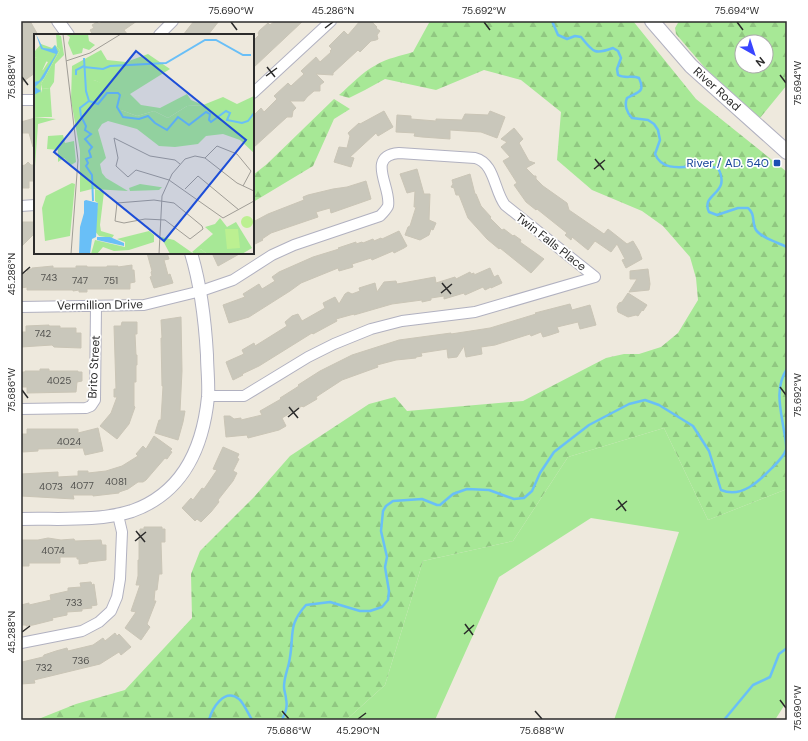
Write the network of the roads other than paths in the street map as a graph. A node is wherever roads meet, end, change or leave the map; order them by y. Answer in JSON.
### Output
{"nodes":[{"id":1,"x":58,"y":21,"type":"edge"},
{"id":2,"x":173,"y":21,"type":"edge"},
{"id":3,"x":331,"y":21,"type":"edge"},
{"id":4,"x":652,"y":21,"type":"edge"},
{"id":5,"x":67,"y":34,"type":"edge"},
{"id":6,"x":160,"y":34,"type":"edge"},
{"id":7,"x":254,"y":92,"type":"edge"},
{"id":8,"x":21,"y":100,"type":"edge"},
{"id":9,"x":34,"y":100,"type":"edge"},
{"id":10,"x":787,"y":152,"type":"edge"},
{"id":11,"x":21,"y":206,"type":"edge"},
{"id":12,"x":34,"y":206,"type":"edge"},
{"id":13,"x":191,"y":254,"type":"edge"},
{"id":14,"x":201,"y":291,"type":"junction"},
{"id":15,"x":96,"y":306,"type":"junction"},
{"id":16,"x":21,"y":307,"type":"edge"},
{"id":17,"x":208,"y":396,"type":"junction"},
{"id":18,"x":21,"y":409,"type":"edge"},
{"id":19,"x":118,"y":515,"type":"junction"},
{"id":20,"x":21,"y":519,"type":"edge"},
{"id":21,"x":21,"y":643,"type":"edge"}],
"edges":[{"from":1,"to":5,"type":"street"},
{"from":2,"to":6,"type":"street"},
{"from":3,"to":7,"type":"street"},
{"from":4,"to":10,"type":"main road","name":"River Road"},
{"from":8,"to":9,"type":"street"},
{"from":11,"to":12,"type":"street"},
{"from":13,"to":14,"type":"street"},
{"from":14,"to":15,"type":"street","name":"Vermillion Drive"},
{"from":14,"to":17,"type":"street"},
{"from":14,"to":17,"type":"street","name":"Twin Falls Place"},
{"from":15,"to":16,"type":"street","name":"Vermillion Drive"},
{"from":15,"to":18,"type":"street","name":"Brito Street"},
{"from":17,"to":19,"type":"street"},
{"from":19,"to":20,"type":"street"},
{"from":19,"to":21,"type":"street"}]}
